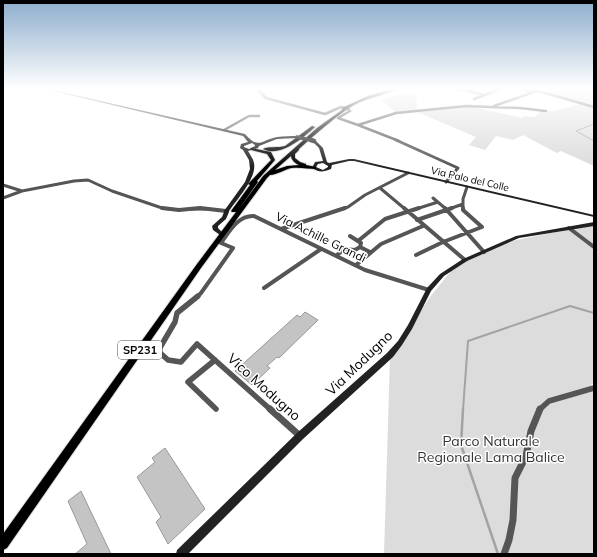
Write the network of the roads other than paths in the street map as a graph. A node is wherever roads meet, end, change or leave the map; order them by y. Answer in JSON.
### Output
{"nodes":[{"id":1,"x":159,"y":115,"type":"edge"},
{"id":2,"x":336,"y":115,"type":"edge"},
{"id":3,"x":343,"y":115,"type":"edge"},
{"id":4,"x":390,"y":115,"type":"edge"},
{"id":5,"x":259,"y":116,"type":"dead end"},
{"id":6,"x":358,"y":125,"type":"junction"},
{"id":7,"x":319,"y":126,"type":"junction"},
{"id":8,"x":224,"y":130,"type":"junction"},
{"id":9,"x":233,"y":132,"type":"junction"},
{"id":10,"x":267,"y":141,"type":"junction"},
{"id":11,"x":251,"y":142,"type":"junction"},
{"id":12,"x":243,"y":144,"type":"junction"},
{"id":13,"x":255,"y":148,"type":"junction"},
{"id":14,"x":245,"y":149,"type":"junction"},
{"id":15,"x":249,"y":155,"type":"junction"},
{"id":16,"x":326,"y":164,"type":"junction"},
{"id":17,"x":314,"y":166,"type":"junction"},
{"id":18,"x":408,"y":173,"type":"junction"},
{"id":19,"x":446,"y":182,"type":"junction"},
{"id":20,"x":3,"y":185,"type":"edge"},
{"id":21,"x":467,"y":187,"type":"junction"},
{"id":22,"x":380,"y":188,"type":"junction"},
{"id":23,"x":22,"y":191,"type":"junction"},
{"id":24,"x":3,"y":198,"type":"edge"},
{"id":25,"x":433,"y":198,"type":"dead end"},
{"id":26,"x":438,"y":202,"type":"junction"},
{"id":27,"x":463,"y":204,"type":"junction"},
{"id":28,"x":242,"y":208,"type":"junction"},
{"id":29,"x":447,"y":210,"type":"junction"},
{"id":30,"x":226,"y":211,"type":"junction"},
{"id":31,"x":407,"y":212,"type":"junction"},
{"id":32,"x":232,"y":215,"type":"junction"},
{"id":33,"x":594,"y":217,"type":"edge"},
{"id":34,"x":417,"y":220,"type":"junction"},
{"id":35,"x":594,"y":224,"type":"edge"},
{"id":36,"x":424,"y":226,"type":"junction"},
{"id":37,"x":230,"y":228,"type":"junction"},
{"id":38,"x":569,"y":228,"type":"junction"},
{"id":39,"x":281,"y":229,"type":"junction"},
{"id":40,"x":467,"y":232,"type":"junction"},
{"id":41,"x":220,"y":233,"type":"junction"},
{"id":42,"x":350,"y":236,"type":"dead end"},
{"id":43,"x":358,"y":241,"type":"junction"},
{"id":44,"x":443,"y":242,"type":"junction"},
{"id":45,"x":226,"y":246,"type":"joint"},
{"id":46,"x":360,"y":247,"type":"junction"},
{"id":47,"x":594,"y":247,"type":"edge"},
{"id":48,"x":321,"y":249,"type":"junction"},
{"id":49,"x":370,"y":252,"type":"junction"},
{"id":50,"x":484,"y":252,"type":"junction"},
{"id":51,"x":416,"y":255,"type":"dead end"},
{"id":52,"x":336,"y":256,"type":"junction"},
{"id":53,"x":465,"y":260,"type":"junction"},
{"id":54,"x":356,"y":265,"type":"junction"},
{"id":55,"x":199,"y":266,"type":"junction"},
{"id":56,"x":264,"y":288,"type":"dead end"},
{"id":57,"x":429,"y":290,"type":"junction"},
{"id":58,"x":213,"y":358,"type":"junction"},
{"id":59,"x":594,"y":388,"type":"edge"},
{"id":60,"x":216,"y":409,"type":"dead end"},
{"id":61,"x":300,"y":436,"type":"junction"},
{"id":62,"x":3,"y":544,"type":"edge"},
{"id":63,"x":181,"y":554,"type":"edge"},
{"id":64,"x":504,"y":554,"type":"edge"}],
"edges":[{"from":1,"to":8,"type":"street"},
{"from":2,"to":7,"type":"main road","number":"SP231"},
{"from":3,"to":6,"type":"street"},
{"from":4,"to":6,"type":"street"},
{"from":5,"to":8,"type":"street"},
{"from":6,"to":19,"type":"street"},
{"from":7,"to":13,"type":"main road"},
{"from":7,"to":17,"type":"main road"},
{"from":7,"to":28,"type":"main road","number":"SP231"},
{"from":7,"to":32,"type":"main road","number":"SP231"},
{"from":8,"to":9,"type":"street"},
{"from":9,"to":11,"type":"street"},
{"from":9,"to":12,"type":"street"},
{"from":10,"to":11,"type":"street"},
{"from":10,"to":13,"type":"street"},
{"from":10,"to":16,"type":"street","bridge":true},
{"from":11,"to":12,"type":"street"},
{"from":11,"to":13,"type":"street"},
{"from":12,"to":14,"type":"street"},
{"from":13,"to":14,"type":"street"},
{"from":13,"to":15,"type":"street"},
{"from":13,"to":32,"type":"main road"},
{"from":14,"to":15,"type":"street"},
{"from":15,"to":30,"type":"street"},
{"from":16,"to":17,"type":"street"},
{"from":16,"to":17,"type":"street"},
{"from":16,"to":18,"type":"street","name":"Via Palo del Colle"},
{"from":17,"to":28,"type":"main road"},
{"from":18,"to":19,"type":"street","name":"Via Palo del Colle"},
{"from":18,"to":22,"type":"street"},
{"from":19,"to":21,"type":"street","name":"Via Palo del Colle"},
{"from":20,"to":23,"type":"street"},
{"from":21,"to":27,"type":"street"},
{"from":21,"to":33,"type":"street","name":"Via Palo del Colle"},
{"from":22,"to":31,"type":"street"},
{"from":22,"to":39,"type":"street"},
{"from":23,"to":24,"type":"street"},
{"from":23,"to":30,"type":"street"},
{"from":25,"to":26,"type":"street"},
{"from":26,"to":29,"type":"street"},
{"from":26,"to":31,"type":"street"},
{"from":27,"to":29,"type":"street"},
{"from":27,"to":40,"type":"street"},
{"from":28,"to":37,"type":"main road","number":"SP231"},
{"from":29,"to":34,"type":"street"},
{"from":29,"to":40,"type":"street"},
{"from":30,"to":41,"type":"street"},
{"from":31,"to":34,"type":"street"},
{"from":31,"to":43,"type":"street"},
{"from":32,"to":41,"type":"main road","number":"SP231"},
{"from":34,"to":36,"type":"street"},
{"from":35,"to":38,"type":"street","name":"Via Modugno"},
{"from":36,"to":44,"type":"street"},
{"from":36,"to":49,"type":"street"},
{"from":37,"to":39,"type":"street","name":"Via Achille Grandi"},
{"from":37,"to":45,"type":"street","name":"Via Achille Grandi"},
{"from":37,"to":55,"type":"main road","number":"SP231"},
{"from":38,"to":47,"type":"street"},
{"from":38,"to":50,"type":"street","name":"Via Modugno"},
{"from":39,"to":48,"type":"street","name":"Via Achille Grandi"},
{"from":40,"to":44,"type":"street"},
{"from":40,"to":50,"type":"street"},
{"from":41,"to":55,"type":"main road","number":"SP231"},
{"from":42,"to":43,"type":"street"},
{"from":43,"to":46,"type":"street"},
{"from":44,"to":51,"type":"street"},
{"from":44,"to":53,"type":"street"},
{"from":45,"to":58,"type":"street","name":"Vico Modugno"},
{"from":46,"to":49,"type":"street"},
{"from":46,"to":52,"type":"street"},
{"from":48,"to":52,"type":"street","name":"Via Achille Grandi"},
{"from":48,"to":56,"type":"street"},
{"from":49,"to":54,"type":"street"},
{"from":50,"to":53,"type":"street","name":"Via Modugno"},
{"from":52,"to":54,"type":"street","name":"Via Achille Grandi"},
{"from":53,"to":57,"type":"street","name":"Via Modugno"},
{"from":54,"to":57,"type":"street","name":"Via Achille Grandi"},
{"from":55,"to":62,"type":"main road","number":"SP231"},
{"from":57,"to":61,"type":"street","name":"Via Modugno"},
{"from":58,"to":60,"type":"street"},
{"from":58,"to":61,"type":"street","name":"Vico Modugno"},
{"from":59,"to":64,"type":"street"},
{"from":61,"to":63,"type":"street","name":"Via Modugno"}]}
